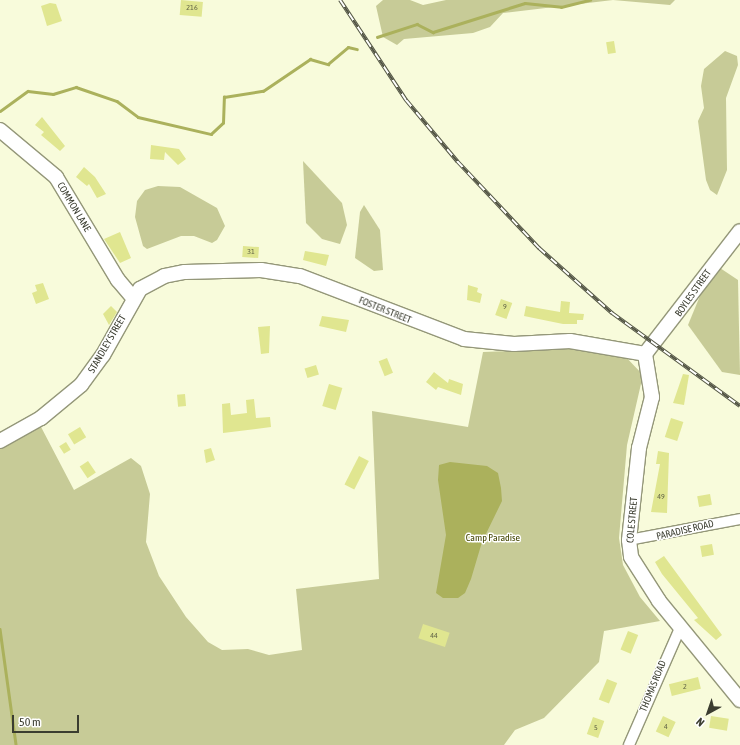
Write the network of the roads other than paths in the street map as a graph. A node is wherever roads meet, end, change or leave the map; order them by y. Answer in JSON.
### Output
{"nodes":[{"id":1,"x":0,"y":130,"type":"edge"},
{"id":2,"x":740,"y":231,"type":"edge"},
{"id":3,"x":133,"y":298,"type":"junction"},
{"id":4,"x":645,"y":354,"type":"junction"},
{"id":5,"x":0,"y":441,"type":"edge"},
{"id":6,"x":740,"y":519,"type":"edge"},
{"id":7,"x":629,"y":540,"type":"junction"},
{"id":8,"x":680,"y":628,"type":"junction"},
{"id":9,"x":740,"y":700,"type":"edge"},
{"id":10,"x":629,"y":745,"type":"edge"}],
"edges":[{"from":1,"to":3,"type":"street","name":"COMMON LANE"},
{"from":2,"to":4,"type":"street","name":"BOYLES STREET"},
{"from":3,"to":4,"type":"street","name":"FOSTER STREET"},
{"from":3,"to":5,"type":"street","name":"STANDLEY STREET"},
{"from":4,"to":7,"type":"street","name":"COLE STREET"},
{"from":6,"to":7,"type":"street","name":"PARADISE ROAD"},
{"from":7,"to":8,"type":"street","name":"COLE STREET"},
{"from":8,"to":9,"type":"street","name":"COLE STREET"},
{"from":8,"to":10,"type":"street","name":"THOMAS ROAD"}]}
